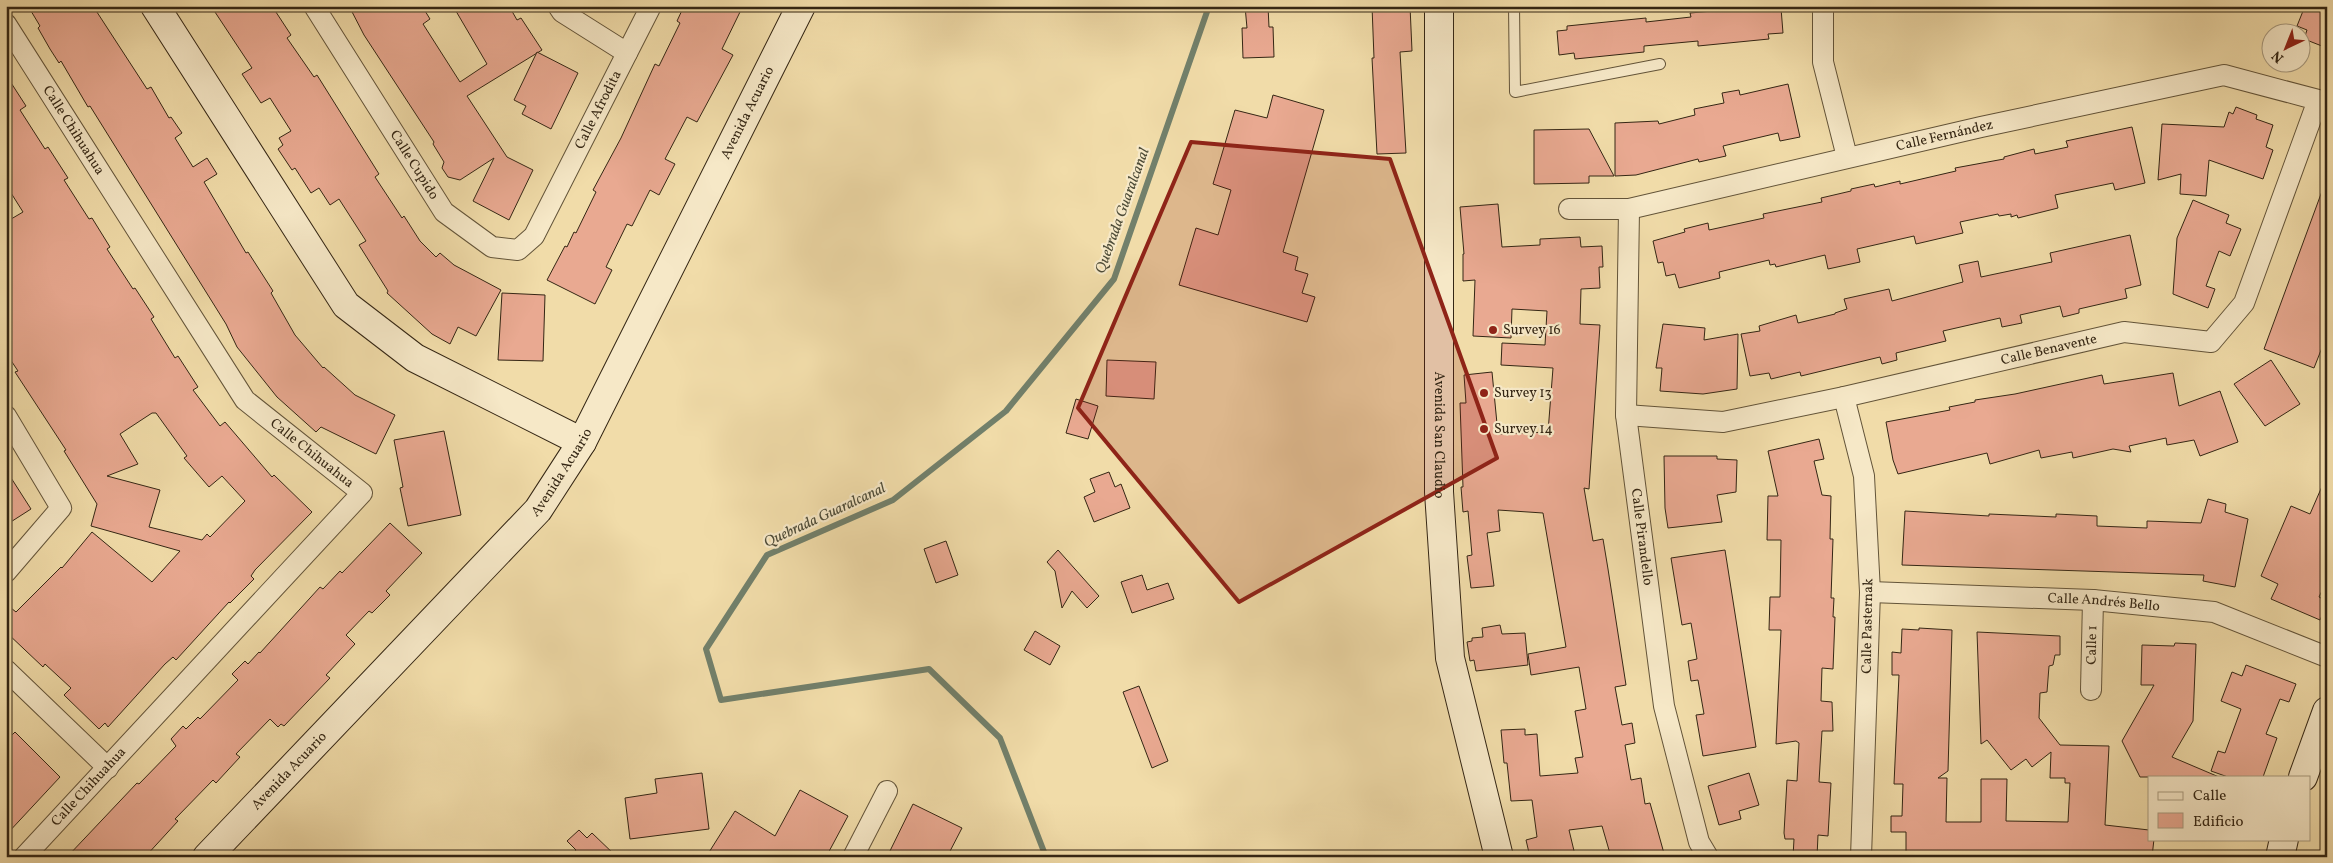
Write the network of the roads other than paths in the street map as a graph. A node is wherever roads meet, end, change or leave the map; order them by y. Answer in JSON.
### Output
{"nodes":[{"id":1,"x":155,"y":6,"type":"edge"},
{"id":2,"x":314,"y":6,"type":"edge"},
{"id":3,"x":558,"y":6,"type":"edge"},
{"id":4,"x":651,"y":6,"type":"edge"},
{"id":5,"x":801,"y":6,"type":"edge"},
{"id":6,"x":1440,"y":6,"type":"edge"},
{"id":7,"x":1514,"y":6,"type":"edge"},
{"id":8,"x":1823,"y":6,"type":"edge"},
{"id":9,"x":6,"y":24,"type":"edge"},
{"id":10,"x":627,"y":53,"type":"junction"},
{"id":11,"x":1660,"y":64,"type":"dead end"},
{"id":12,"x":2318,"y":100,"type":"joint"},
{"id":13,"x":1847,"y":157,"type":"junction"},
{"id":14,"x":1569,"y":209,"type":"dead end"},
{"id":15,"x":1629,"y":209,"type":"junction"},
{"id":16,"x":545,"y":213,"type":"joint"},
{"id":17,"x":1844,"y":397,"type":"junction"},
{"id":18,"x":1626,"y":415,"type":"junction"},
{"id":19,"x":6,"y":416,"type":"edge"},
{"id":20,"x":582,"y":442,"type":"junction"},
{"id":21,"x":6,"y":572,"type":"edge"},
{"id":22,"x":1870,"y":592,"type":"junction"},
{"id":23,"x":2093,"y":600,"type":"junction"},
{"id":24,"x":2327,"y":657,"type":"edge"},
{"id":25,"x":6,"y":670,"type":"edge"},
{"id":26,"x":2091,"y":690,"type":"dead end"},
{"id":27,"x":2327,"y":711,"type":"edge"},
{"id":28,"x":108,"y":768,"type":"junction"},
{"id":29,"x":2303,"y":776,"type":"edge"},
{"id":30,"x":887,"y":790,"type":"dead end"},
{"id":31,"x":2284,"y":840,"type":"edge"},
{"id":32,"x":24,"y":857,"type":"edge"},
{"id":33,"x":207,"y":857,"type":"edge"},
{"id":34,"x":853,"y":857,"type":"edge"},
{"id":35,"x":1499,"y":857,"type":"edge"},
{"id":36,"x":1708,"y":857,"type":"edge"},
{"id":37,"x":1861,"y":857,"type":"edge"},
{"id":38,"x":2280,"y":857,"type":"edge"}],
"edges":[{"from":1,"to":20,"type":"street"},
{"from":2,"to":16,"type":"street","name":"Calle Cupido"},
{"from":3,"to":10,"type":"street"},
{"from":4,"to":10,"type":"street","name":"Calle Afrodita"},
{"from":5,"to":20,"type":"street","name":"Avenida Acuario"},
{"from":6,"to":35,"type":"street","name":"Avenida San Claudio"},
{"from":7,"to":11,"type":"lane"},
{"from":8,"to":13,"type":"street"},
{"from":9,"to":28,"type":"street","name":"Calle Chihuahua"},
{"from":10,"to":16,"type":"street","name":"Calle Afrodita"},
{"from":12,"to":13,"type":"street","name":"Calle Fernández"},
{"from":12,"to":17,"type":"street","name":"Calle Benavente"},
{"from":13,"to":15,"type":"street","name":"Calle Fernández"},
{"from":14,"to":15,"type":"street","name":"Calle Fernández"},
{"from":15,"to":18,"type":"street","name":"Calle Pirandello"},
{"from":17,"to":18,"type":"street","name":"Calle Benavente"},
{"from":17,"to":22,"type":"street","name":"Calle Pasternak"},
{"from":18,"to":36,"type":"street","name":"Calle Pirandello"},
{"from":19,"to":21,"type":"street"},
{"from":20,"to":33,"type":"street","name":"Avenida Acuario"},
{"from":22,"to":23,"type":"street","name":"Calle Andrés Bello"},
{"from":22,"to":37,"type":"street","name":"Calle Pasternak"},
{"from":23,"to":24,"type":"street","name":"Calle Andrés Bello"},
{"from":23,"to":26,"type":"street","name":"Calle 1"},
{"from":25,"to":28,"type":"street"},
{"from":27,"to":29,"type":"street"},
{"from":28,"to":32,"type":"street","name":"Calle Chihuahua"},
{"from":30,"to":34,"type":"street"},
{"from":31,"to":38,"type":"street"}]}
